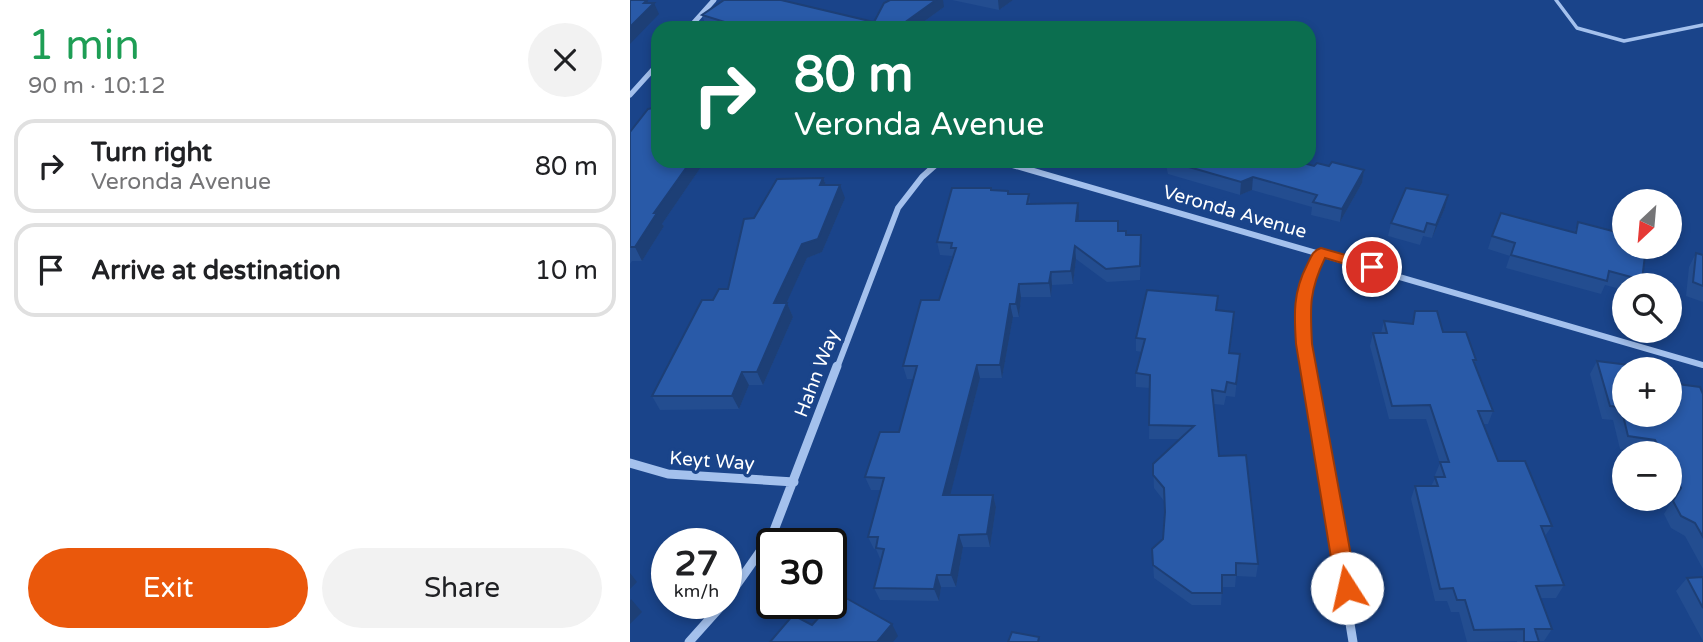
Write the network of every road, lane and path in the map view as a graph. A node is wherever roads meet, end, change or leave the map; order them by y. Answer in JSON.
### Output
{"nodes":[{"id":1,"x":714,"y":0,"type":"edge"},
{"id":2,"x":1556,"y":0,"type":"edge"},
{"id":3,"x":695,"y":21,"type":"edge"},
{"id":4,"x":1703,"y":25,"type":"edge"},
{"id":5,"x":651,"y":72,"type":"edge"},
{"id":6,"x":646,"y":77,"type":"junction"},
{"id":7,"x":651,"y":77,"type":"edge"},
{"id":8,"x":630,"y":95,"type":"edge"},
{"id":9,"x":932,"y":168,"type":"edge"},
{"id":10,"x":1024,"y":168,"type":"edge"},
{"id":11,"x":1321,"y":252,"type":"junction"},
{"id":12,"x":1703,"y":365,"type":"edge"},
{"id":13,"x":630,"y":463,"type":"edge"},
{"id":14,"x":794,"y":482,"type":"junction"},
{"id":15,"x":742,"y":578,"type":"edge"},
{"id":16,"x":710,"y":619,"type":"edge"},
{"id":17,"x":689,"y":642,"type":"edge"},
{"id":18,"x":1353,"y":642,"type":"edge"}],
"edges":[{"from":1,"to":3,"type":"street"},
{"from":2,"to":4,"type":"lane"},
{"from":5,"to":6,"type":"street"},
{"from":6,"to":7,"type":"street"},
{"from":6,"to":8,"type":"street"},
{"from":9,"to":14,"type":"street","name":"Hahn Way"},
{"from":10,"to":11,"type":"street","name":"Veronda Avenue"},
{"from":11,"to":12,"type":"street","name":"Veronda Avenue"},
{"from":11,"to":18,"type":"street"},
{"from":13,"to":14,"type":"street","name":"Keyt Way"},
{"from":14,"to":15,"type":"street","name":"Hahn Way"},
{"from":16,"to":17,"type":"street","name":"Hahn Way"}]}
